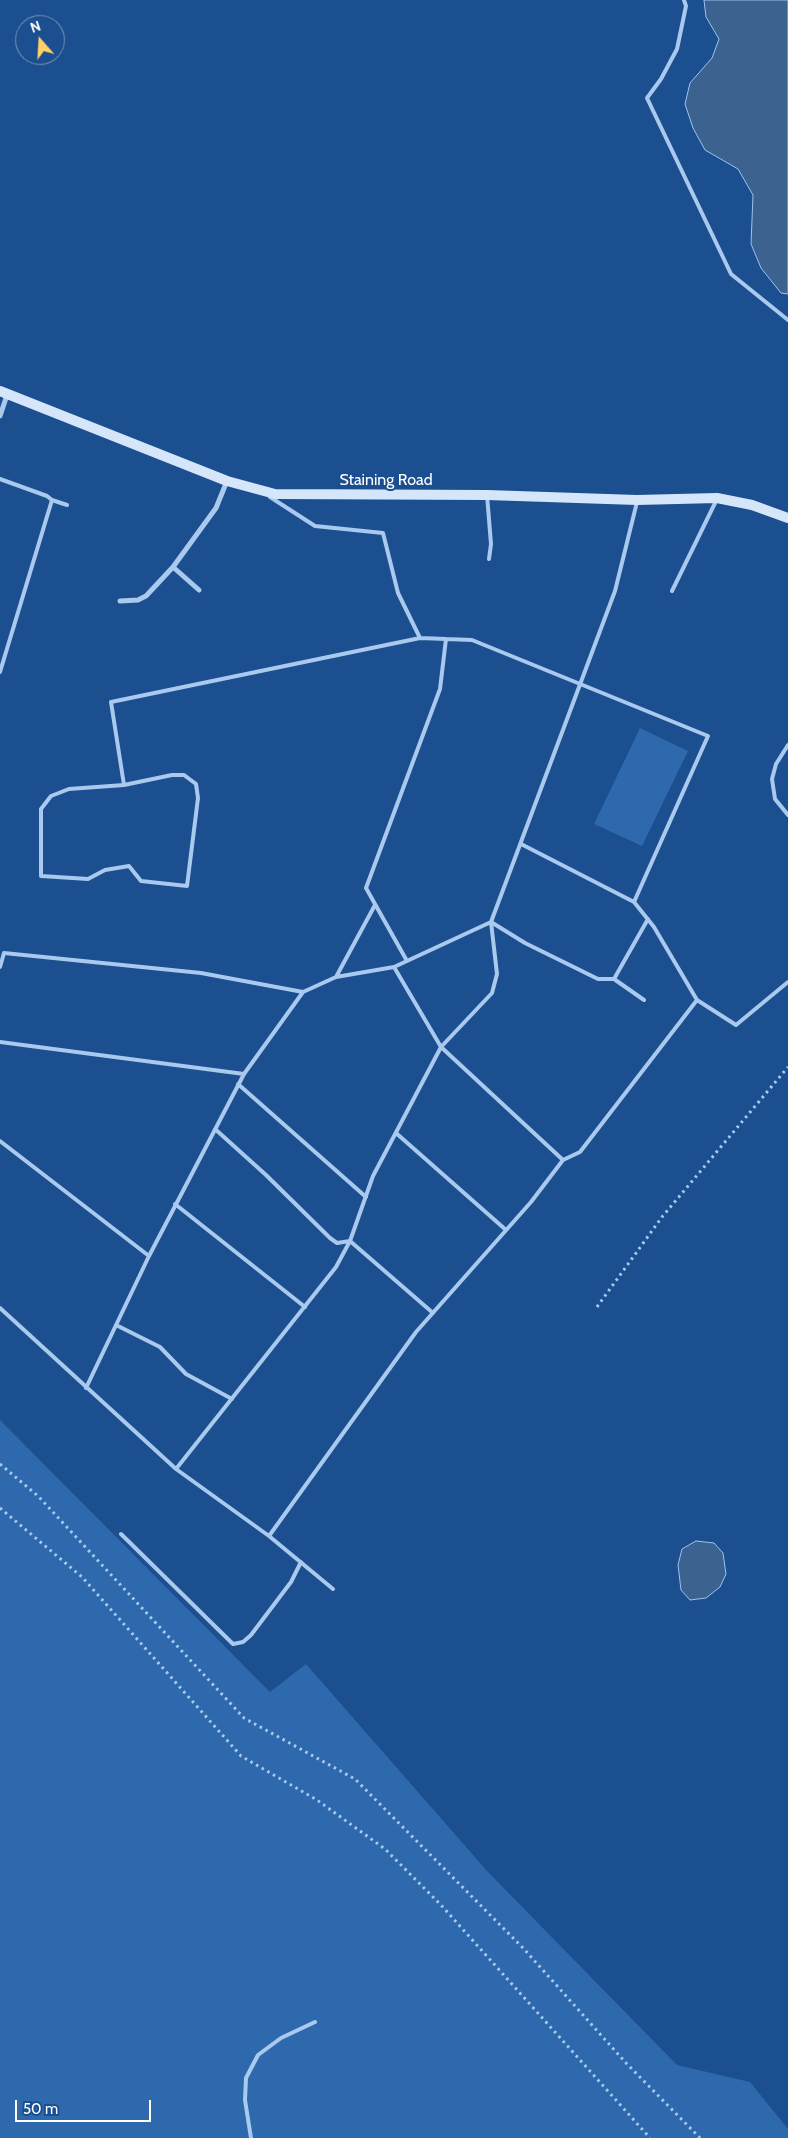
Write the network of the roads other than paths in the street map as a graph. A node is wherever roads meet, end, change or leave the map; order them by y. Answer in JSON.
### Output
{"nodes":[{"id":1,"x":684,"y":0,"type":"edge"},
{"id":2,"x":788,"y":320,"type":"edge"},
{"id":3,"x":4,"y":393,"type":"edge"},
{"id":4,"x":0,"y":416,"type":"edge"},
{"id":5,"x":0,"y":479,"type":"edge"},
{"id":6,"x":227,"y":481,"type":"junction"},
{"id":7,"x":262,"y":492,"type":"junction"},
{"id":8,"x":487,"y":495,"type":"junction"},
{"id":9,"x":717,"y":498,"type":"junction"},
{"id":10,"x":52,"y":500,"type":"junction"},
{"id":11,"x":637,"y":500,"type":"junction"},
{"id":12,"x":67,"y":505,"type":"dead end"},
{"id":13,"x":788,"y":518,"type":"edge"},
{"id":14,"x":489,"y":559,"type":"dead end"},
{"id":15,"x":173,"y":567,"type":"junction"},
{"id":16,"x":199,"y":590,"type":"dead end"},
{"id":17,"x":672,"y":591,"type":"dead end"},
{"id":18,"x":120,"y":601,"type":"dead end"},
{"id":19,"x":420,"y":638,"type":"junction"},
{"id":20,"x":446,"y":639,"type":"junction"},
{"id":21,"x":0,"y":672,"type":"edge"},
{"id":22,"x":581,"y":684,"type":"junction"},
{"id":23,"x":788,"y":745,"type":"edge"},
{"id":24,"x":124,"y":785,"type":"junction"},
{"id":25,"x":788,"y":815,"type":"edge"},
{"id":26,"x":521,"y":844,"type":"junction"},
{"id":27,"x":634,"y":902,"type":"junction"},
{"id":28,"x":376,"y":905,"type":"junction"},
{"id":29,"x":648,"y":919,"type":"junction"},
{"id":30,"x":491,"y":922,"type":"junction"},
{"id":31,"x":407,"y":961,"type":"junction"},
{"id":32,"x":394,"y":967,"type":"junction"},
{"id":33,"x":0,"y":968,"type":"edge"},
{"id":34,"x":336,"y":977,"type":"junction"},
{"id":35,"x":614,"y":979,"type":"junction"},
{"id":36,"x":788,"y":982,"type":"edge"},
{"id":37,"x":303,"y":992,"type":"junction"},
{"id":38,"x":644,"y":1000,"type":"dead end"},
{"id":39,"x":697,"y":1000,"type":"junction"},
{"id":40,"x":0,"y":1042,"type":"edge"},
{"id":41,"x":441,"y":1047,"type":"junction"},
{"id":42,"x":244,"y":1074,"type":"junction"},
{"id":43,"x":238,"y":1084,"type":"junction"},
{"id":44,"x":215,"y":1129,"type":"junction"},
{"id":45,"x":396,"y":1133,"type":"junction"},
{"id":46,"x":0,"y":1140,"type":"edge"},
{"id":47,"x":563,"y":1160,"type":"junction"},
{"id":48,"x":366,"y":1197,"type":"junction"},
{"id":49,"x":176,"y":1204,"type":"junction"},
{"id":50,"x":506,"y":1230,"type":"junction"},
{"id":51,"x":350,"y":1241,"type":"junction"},
{"id":52,"x":149,"y":1256,"type":"junction"},
{"id":53,"x":305,"y":1307,"type":"junction"},
{"id":54,"x":0,"y":1308,"type":"edge"},
{"id":55,"x":433,"y":1313,"type":"junction"},
{"id":56,"x":116,"y":1325,"type":"junction"},
{"id":57,"x":86,"y":1388,"type":"junction"},
{"id":58,"x":232,"y":1399,"type":"junction"},
{"id":59,"x":176,"y":1469,"type":"junction"},
{"id":60,"x":121,"y":1534,"type":"dead end"},
{"id":61,"x":269,"y":1536,"type":"junction"},
{"id":62,"x":300,"y":1562,"type":"junction"},
{"id":63,"x":333,"y":1589,"type":"dead end"},
{"id":64,"x":315,"y":2022,"type":"dead end"},
{"id":65,"x":251,"y":2138,"type":"edge"}],
"edges":[{"from":1,"to":2,"type":"lane"},
{"from":3,"to":4,"type":"street"},
{"from":3,"to":6,"type":"street","name":"Staining Road"},
{"from":5,"to":10,"type":"lane"},
{"from":6,"to":7,"type":"street","name":"Staining Road"},
{"from":6,"to":15,"type":"street"},
{"from":7,"to":8,"type":"street","name":"Staining Road"},
{"from":7,"to":19,"type":"lane"},
{"from":8,"to":11,"type":"street","name":"Staining Road"},
{"from":8,"to":14,"type":"lane"},
{"from":9,"to":11,"type":"street","name":"Staining Road"},
{"from":9,"to":13,"type":"street","name":"Staining Road"},
{"from":9,"to":17,"type":"lane"},
{"from":10,"to":12,"type":"lane"},
{"from":10,"to":21,"type":"lane"},
{"from":11,"to":22,"type":"lane"},
{"from":15,"to":16,"type":"street"},
{"from":15,"to":18,"type":"street"},
{"from":19,"to":20,"type":"lane"},
{"from":19,"to":24,"type":"lane"},
{"from":20,"to":22,"type":"lane"},
{"from":20,"to":28,"type":"lane"},
{"from":22,"to":26,"type":"lane"},
{"from":22,"to":27,"type":"lane"},
{"from":23,"to":25,"type":"lane"},
{"from":24,"to":24,"type":"lane"},
{"from":26,"to":27,"type":"lane"},
{"from":26,"to":30,"type":"lane"},
{"from":27,"to":29,"type":"lane"},
{"from":28,"to":31,"type":"lane"},
{"from":28,"to":34,"type":"lane"},
{"from":29,"to":35,"type":"lane"},
{"from":29,"to":39,"type":"lane"},
{"from":30,"to":31,"type":"lane"},
{"from":30,"to":35,"type":"lane"},
{"from":30,"to":41,"type":"lane"},
{"from":31,"to":32,"type":"lane"},
{"from":32,"to":34,"type":"lane"},
{"from":32,"to":41,"type":"lane"},
{"from":33,"to":37,"type":"lane"},
{"from":34,"to":37,"type":"lane"},
{"from":35,"to":38,"type":"lane"},
{"from":36,"to":39,"type":"lane"},
{"from":37,"to":42,"type":"lane"},
{"from":39,"to":47,"type":"lane"},
{"from":40,"to":42,"type":"lane"},
{"from":41,"to":45,"type":"lane"},
{"from":41,"to":47,"type":"lane"},
{"from":42,"to":43,"type":"lane"},
{"from":43,"to":44,"type":"lane"},
{"from":43,"to":48,"type":"lane"},
{"from":44,"to":49,"type":"lane"},
{"from":44,"to":51,"type":"lane"},
{"from":45,"to":48,"type":"lane"},
{"from":45,"to":50,"type":"lane"},
{"from":46,"to":52,"type":"lane"},
{"from":47,"to":50,"type":"lane"},
{"from":48,"to":51,"type":"lane"},
{"from":49,"to":52,"type":"lane"},
{"from":49,"to":53,"type":"lane"},
{"from":50,"to":55,"type":"lane"},
{"from":51,"to":53,"type":"lane"},
{"from":51,"to":55,"type":"lane"},
{"from":52,"to":56,"type":"lane"},
{"from":53,"to":58,"type":"lane"},
{"from":54,"to":57,"type":"lane"},
{"from":55,"to":61,"type":"lane"},
{"from":56,"to":57,"type":"lane"},
{"from":56,"to":58,"type":"lane"},
{"from":57,"to":59,"type":"lane"},
{"from":58,"to":59,"type":"lane"},
{"from":59,"to":61,"type":"lane"},
{"from":60,"to":62,"type":"lane"},
{"from":61,"to":62,"type":"lane"},
{"from":62,"to":63,"type":"lane"},
{"from":64,"to":65,"type":"lane"}]}
